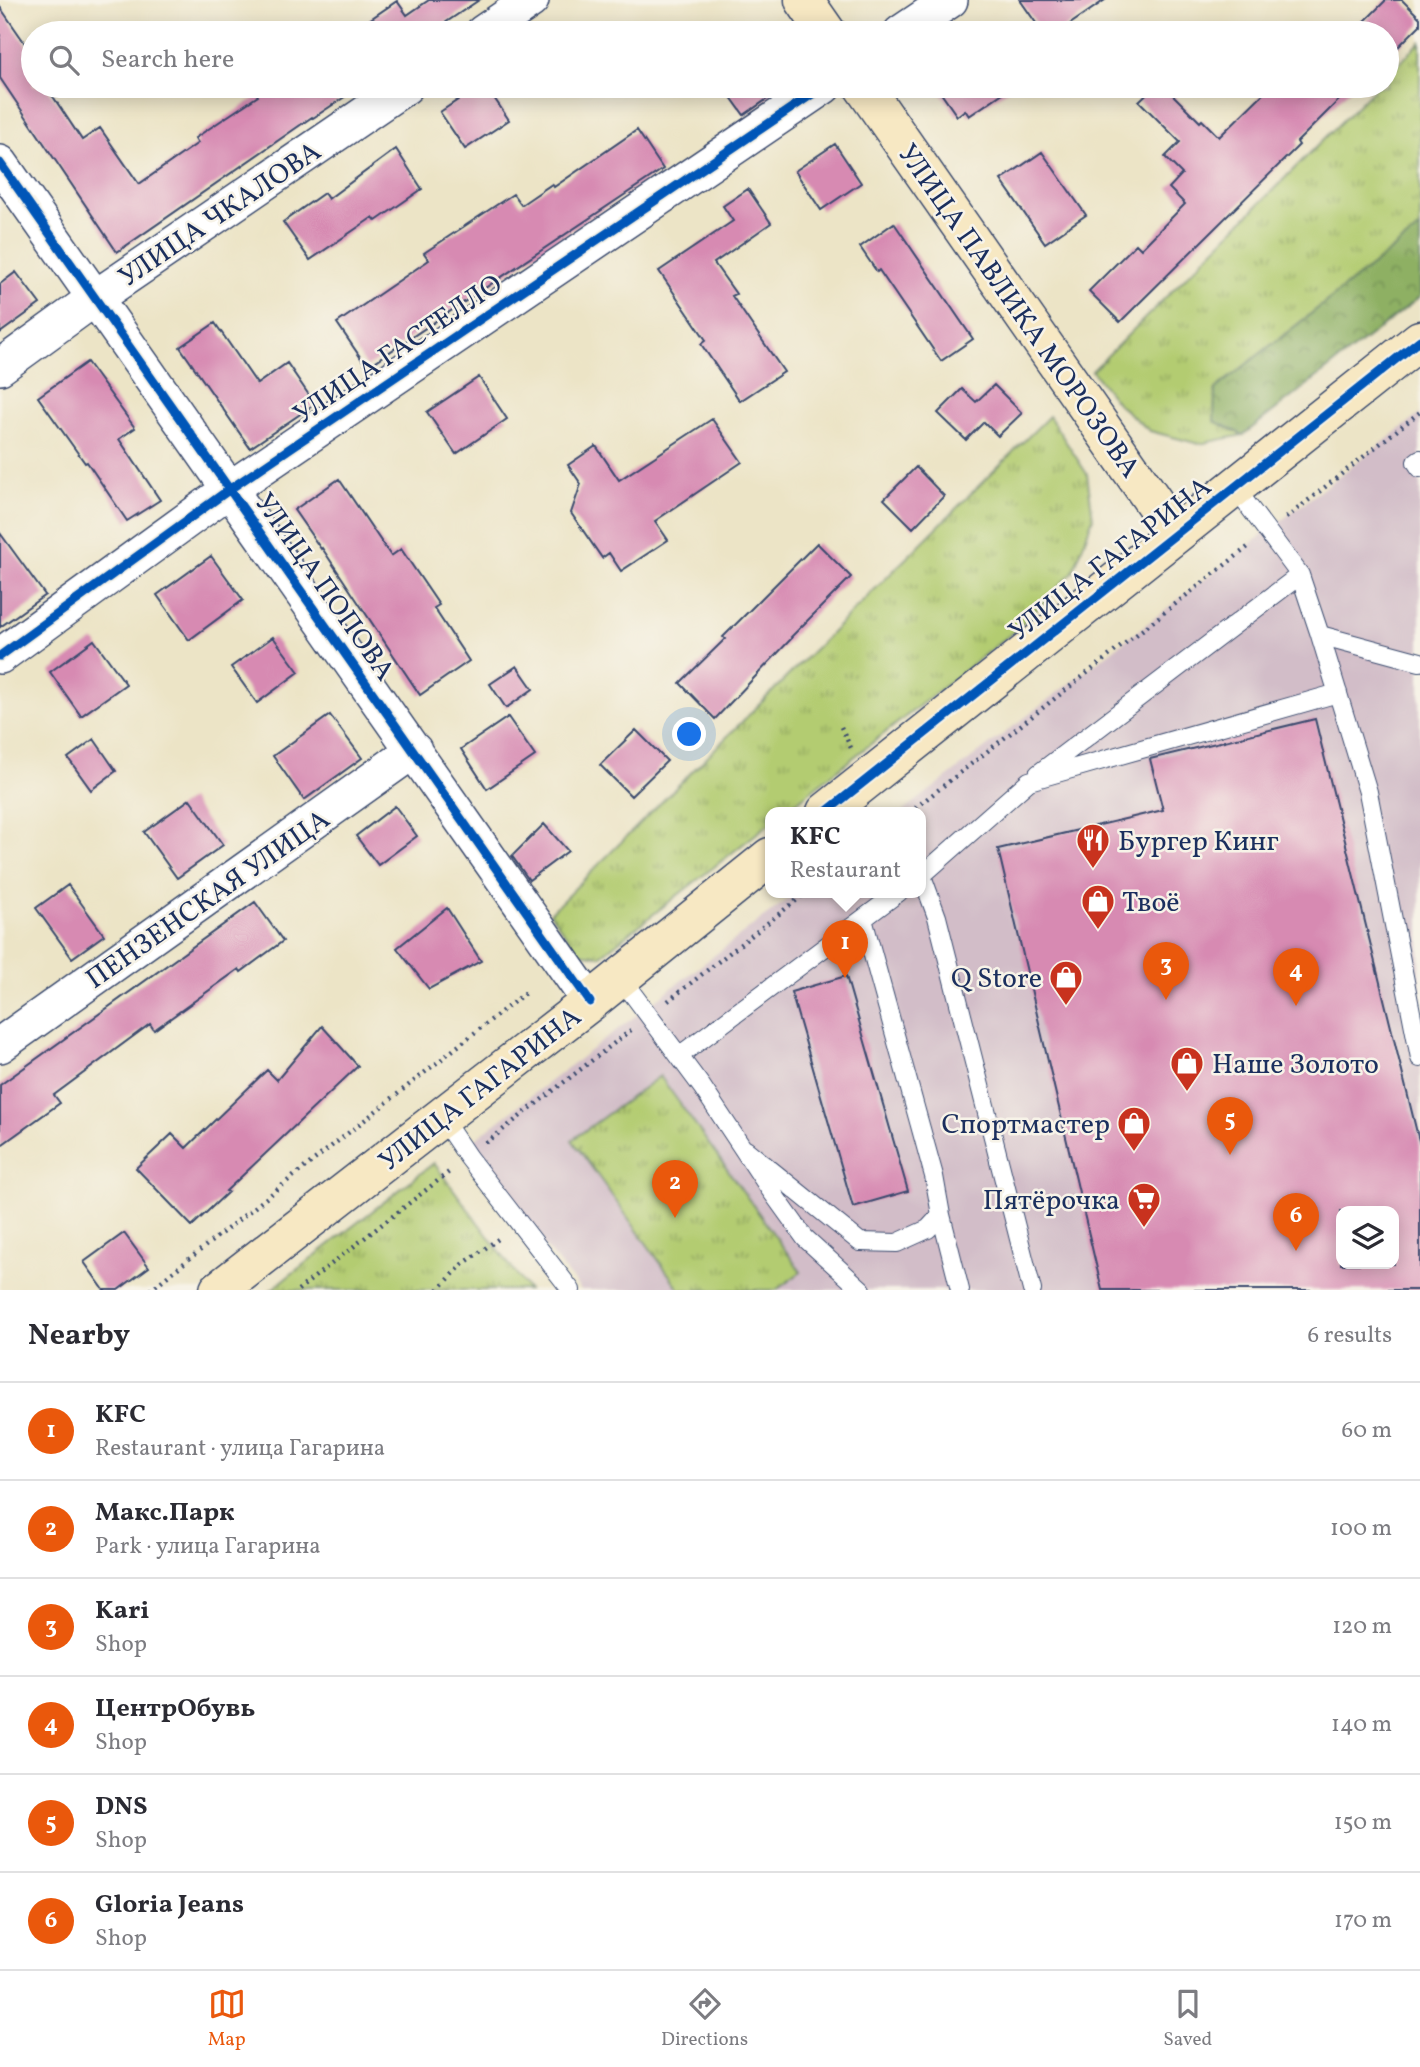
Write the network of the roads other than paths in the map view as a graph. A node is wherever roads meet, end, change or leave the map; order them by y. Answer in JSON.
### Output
{"nodes":[{"id":1,"x":531,"y":0,"type":"edge"},
{"id":2,"x":804,"y":0,"type":"edge"},
{"id":3,"x":950,"y":0,"type":"edge"},
{"id":4,"x":500,"y":21,"type":"edge"},
{"id":5,"x":819,"y":21,"type":"edge"},
{"id":6,"x":919,"y":21,"type":"edge"},
{"id":7,"x":388,"y":98,"type":"edge"},
{"id":8,"x":806,"y":98,"type":"edge"},
{"id":9,"x":871,"y":98,"type":"edge"},
{"id":10,"x":0,"y":163,"type":"edge"},
{"id":11,"x":95,"y":298,"type":"junction"},
{"id":12,"x":1420,"y":340,"type":"edge"},
{"id":13,"x":0,"y":367,"type":"edge"},
{"id":14,"x":1420,"y":459,"type":"edge"},
{"id":15,"x":1420,"y":468,"type":"edge"},
{"id":16,"x":1235,"y":488,"type":"junction"},
{"id":17,"x":230,"y":489,"type":"junction"},
{"id":18,"x":1176,"y":534,"type":"junction"},
{"id":19,"x":1300,"y":575,"type":"junction"},
{"id":20,"x":1320,"y":635,"type":"junction"},
{"id":21,"x":0,"y":656,"type":"edge"},
{"id":22,"x":1420,"y":662,"type":"edge"},
{"id":23,"x":1338,"y":693,"type":"junction"},
{"id":24,"x":414,"y":750,"type":"junction"},
{"id":25,"x":1029,"y":781,"type":"junction"},
{"id":26,"x":832,"y":807,"type":"edge"},
{"id":27,"x":765,"y":861,"type":"edge"},
{"id":28,"x":926,"y":872,"type":"edge"},
{"id":29,"x":926,"y":889,"type":"edge"},
{"id":30,"x":891,"y":898,"type":"edge"},
{"id":31,"x":863,"y":919,"type":"junction"},
{"id":32,"x":620,"y":977,"type":"junction"},
{"id":33,"x":590,"y":1002,"type":"junction"},
{"id":34,"x":0,"y":1045,"type":"edge"},
{"id":35,"x":679,"y":1056,"type":"junction"},
{"id":36,"x":1420,"y":1058,"type":"edge"},
{"id":37,"x":441,"y":1117,"type":"junction"},
{"id":38,"x":746,"y":1150,"type":"junction"},
{"id":39,"x":941,"y":1215,"type":"junction"},
{"id":40,"x":219,"y":1290,"type":"edge"},
{"id":41,"x":571,"y":1290,"type":"edge"},
{"id":42,"x":862,"y":1290,"type":"edge"},
{"id":43,"x":960,"y":1290,"type":"edge"},
{"id":44,"x":1032,"y":1290,"type":"edge"}],
"edges":[{"from":1,"to":4,"type":"street"},
{"from":2,"to":5,"type":"street"},
{"from":3,"to":6,"type":"street"},
{"from":7,"to":11,"type":"street","name":"УЛИЦА ЧКАЛОВА"},
{"from":8,"to":17,"type":"street","name":"УЛИЦА ГАСТЕЛЛО"},
{"from":9,"to":18,"type":"street","name":"УЛИЦА ПАВЛИКА МОРОЗОВА"},
{"from":10,"to":11,"type":"street","name":"УЛИЦА ПОПОВА"},
{"from":11,"to":13,"type":"street","name":"УЛИЦА ЧКАЛОВА"},
{"from":11,"to":17,"type":"street","name":"УЛИЦА ПОПОВА"},
{"from":12,"to":16,"type":"street","name":"УЛИЦА ГАГАРИНА"},
{"from":14,"to":15,"type":"lane"},
{"from":16,"to":18,"type":"street","name":"УЛИЦА ГАГАРИНА"},
{"from":16,"to":19,"type":"lane"},
{"from":17,"to":21,"type":"street","name":"УЛИЦА ГАСТЕЛЛО"},
{"from":17,"to":24,"type":"street","name":"УЛИЦА ПОПОВА"},
{"from":18,"to":26,"type":"street","name":"УЛИЦА ГАГАРИНА"},
{"from":19,"to":20,"type":"lane"},
{"from":19,"to":25,"type":"lane"},
{"from":20,"to":22,"type":"lane"},
{"from":20,"to":23,"type":"lane"},
{"from":23,"to":25,"type":"lane"},
{"from":23,"to":36,"type":"lane"},
{"from":24,"to":33,"type":"street","name":"УЛИЦА ПОПОВА"},
{"from":24,"to":34,"type":"street","name":"ПЕНЗЕНСКАЯ УЛИЦА"},
{"from":25,"to":28,"type":"lane"},
{"from":27,"to":32,"type":"street","name":"УЛИЦА ГАГАРИНА"},
{"from":29,"to":44,"type":"lane"},
{"from":30,"to":31,"type":"lane"},
{"from":31,"to":35,"type":"lane"},
{"from":31,"to":39,"type":"lane"},
{"from":32,"to":33,"type":"street","name":"УЛИЦА ГАГАРИНА"},
{"from":32,"to":35,"type":"lane"},
{"from":33,"to":37,"type":"street","name":"УЛИЦА ГАГАРИНА"},
{"from":35,"to":38,"type":"lane"},
{"from":37,"to":40,"type":"street","name":"УЛИЦА ГАГАРИНА"},
{"from":37,"to":41,"type":"lane"},
{"from":38,"to":39,"type":"lane"},
{"from":38,"to":42,"type":"lane"},
{"from":39,"to":43,"type":"lane"}]}
